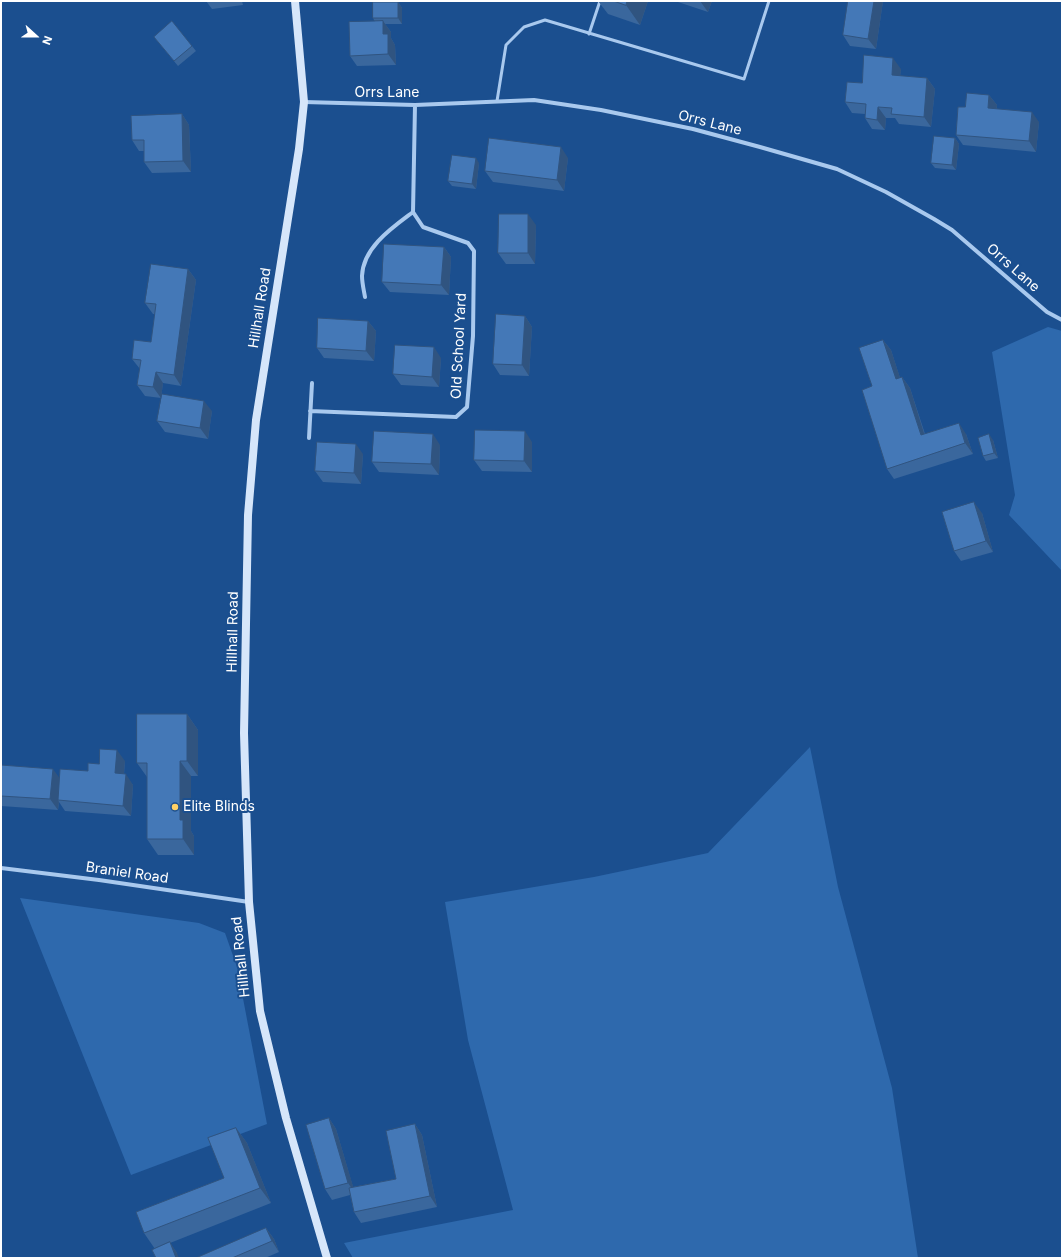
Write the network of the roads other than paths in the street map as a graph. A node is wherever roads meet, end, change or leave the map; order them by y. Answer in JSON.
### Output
{"nodes":[{"id":1,"x":295,"y":1,"type":"edge"},
{"id":2,"x":600,"y":1,"type":"edge"},
{"id":3,"x":769,"y":1,"type":"edge"},
{"id":4,"x":589,"y":34,"type":"junction"},
{"id":5,"x":497,"y":101,"type":"junction"},
{"id":6,"x":304,"y":102,"type":"junction"},
{"id":7,"x":415,"y":105,"type":"junction"},
{"id":8,"x":413,"y":212,"type":"junction"},
{"id":9,"x":365,"y":297,"type":"dead end"},
{"id":10,"x":1062,"y":320,"type":"edge"},
{"id":11,"x":312,"y":383,"type":"dead end"},
{"id":12,"x":310,"y":411,"type":"junction"},
{"id":13,"x":309,"y":438,"type":"dead end"},
{"id":14,"x":1,"y":868,"type":"edge"},
{"id":15,"x":249,"y":902,"type":"junction"},
{"id":16,"x":327,"y":1258,"type":"edge"}],
"edges":[{"from":1,"to":6,"type":"main road","name":"Hillhall Road"},
{"from":2,"to":4,"type":"lane"},
{"from":3,"to":4,"type":"lane"},
{"from":4,"to":5,"type":"lane"},
{"from":5,"to":7,"type":"street","name":"Orrs Lane"},
{"from":5,"to":10,"type":"street","name":"Orrs Lane"},
{"from":6,"to":7,"type":"street","name":"Orrs Lane"},
{"from":6,"to":15,"type":"main road","name":"Hillhall Road"},
{"from":7,"to":8,"type":"street"},
{"from":8,"to":9,"type":"street"},
{"from":8,"to":12,"type":"street","name":"Old School Yard"},
{"from":11,"to":12,"type":"street"},
{"from":12,"to":13,"type":"street"},
{"from":14,"to":15,"type":"street","name":"Braniel Road"},
{"from":15,"to":16,"type":"main road","name":"Hillhall Road"}]}
